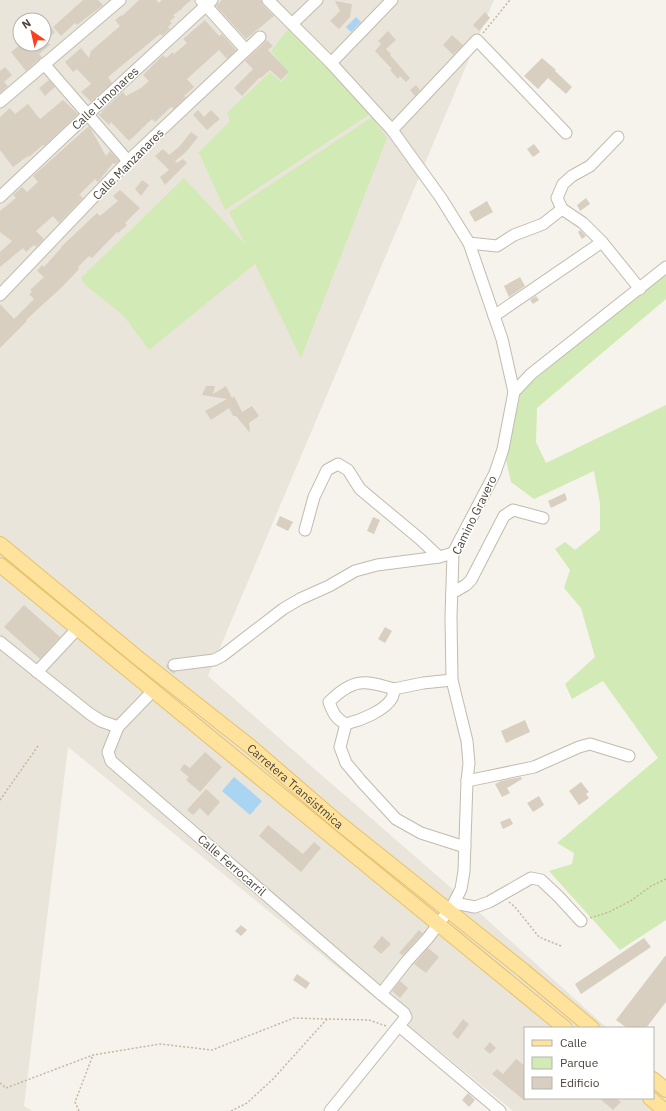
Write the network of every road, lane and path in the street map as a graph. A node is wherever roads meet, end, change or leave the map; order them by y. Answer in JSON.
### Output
{"nodes":[{"id":1,"x":120,"y":0,"type":"edge"},
{"id":2,"x":268,"y":0,"type":"edge"},
{"id":3,"x":317,"y":0,"type":"edge"},
{"id":4,"x":392,"y":0,"type":"edge"},
{"id":5,"x":510,"y":0,"type":"edge"},
{"id":6,"x":206,"y":2,"type":"edge"},
{"id":7,"x":293,"y":24,"type":"junction"},
{"id":8,"x":260,"y":37,"type":"dead end"},
{"id":9,"x":477,"y":40,"type":"junction"},
{"id":10,"x":246,"y":50,"type":"junction"},
{"id":11,"x":331,"y":63,"type":"junction"},
{"id":12,"x":44,"y":64,"type":"junction"},
{"id":13,"x":0,"y":102,"type":"edge"},
{"id":14,"x":88,"y":114,"type":"junction"},
{"id":15,"x":392,"y":130,"type":"junction"},
{"id":16,"x":566,"y":133,"type":"dead end"},
{"id":17,"x":618,"y":137,"type":"dead end"},
{"id":18,"x":128,"y":161,"type":"junction"},
{"id":19,"x":0,"y":197,"type":"edge"},
{"id":20,"x":562,"y":209,"type":"junction"},
{"id":21,"x":602,"y":242,"type":"junction"},
{"id":22,"x":469,"y":243,"type":"junction"},
{"id":23,"x":666,"y":267,"type":"edge"},
{"id":24,"x":640,"y":289,"type":"junction"},
{"id":25,"x":1,"y":293,"type":"edge"},
{"id":26,"x":494,"y":316,"type":"junction"},
{"id":27,"x":514,"y":392,"type":"junction"},
{"id":28,"x":543,"y":518,"type":"dead end"},
{"id":29,"x":305,"y":530,"type":"dead end"},
{"id":30,"x":0,"y":544,"type":"edge"},
{"id":31,"x":453,"y":553,"type":"junction"},
{"id":32,"x":439,"y":557,"type":"junction"},
{"id":33,"x":0,"y":565,"type":"edge"},
{"id":34,"x":452,"y":593,"type":"junction"},
{"id":35,"x":78,"y":628,"type":"junction"},
{"id":36,"x":0,"y":642,"type":"edge"},
{"id":37,"x":174,"y":665,"type":"tunnel mouth"},
{"id":38,"x":37,"y":672,"type":"junction"},
{"id":39,"x":452,"y":680,"type":"junction"},
{"id":40,"x":394,"y":689,"type":"junction"},
{"id":41,"x":148,"y":696,"type":"tunnel mouth"},
{"id":42,"x":346,"y":724,"type":"junction"},
{"id":43,"x":118,"y":726,"type":"junction"},
{"id":44,"x":38,"y":746,"type":"dead end"},
{"id":45,"x":629,"y":756,"type":"dead end"},
{"id":46,"x":467,"y":781,"type":"junction"},
{"id":47,"x":0,"y":800,"type":"edge"},
{"id":48,"x":465,"y":847,"type":"junction"},
{"id":49,"x":374,"y":871,"type":"junction"},
{"id":50,"x":666,"y":879,"type":"edge"},
{"id":51,"x":501,"y":896,"type":"junction"},
{"id":52,"x":451,"y":907,"type":"junction"},
{"id":53,"x":581,"y":921,"type":"joint"},
{"id":54,"x":438,"y":924,"type":"junction"},
{"id":55,"x":561,"y":946,"type":"dead end"},
{"id":56,"x":524,"y":971,"type":"junction"},
{"id":57,"x":381,"y":994,"type":"junction"},
{"id":58,"x":327,"y":1020,"type":"junction"},
{"id":59,"x":563,"y":1027,"type":"edge"},
{"id":60,"x":591,"y":1027,"type":"edge"},
{"id":61,"x":397,"y":1028,"type":"junction"},
{"id":62,"x":93,"y":1055,"type":"junction"},
{"id":63,"x":654,"y":1080,"type":"edge"},
{"id":64,"x":0,"y":1083,"type":"edge"},
{"id":65,"x":666,"y":1090,"type":"edge"},
{"id":66,"x":651,"y":1099,"type":"edge"},
{"id":67,"x":79,"y":1111,"type":"edge"},
{"id":68,"x":231,"y":1111,"type":"edge"},
{"id":69,"x":330,"y":1111,"type":"edge"},
{"id":70,"x":500,"y":1111,"type":"edge"},
{"id":71,"x":666,"y":1111,"type":"edge"}],
"edges":[{"from":1,"to":12,"type":"street"},
{"from":2,"to":7,"type":"street"},
{"from":3,"to":7,"type":"street"},
{"from":4,"to":11,"type":"street"},
{"from":5,"to":9,"type":"path"},
{"from":6,"to":10,"type":"street"},
{"from":6,"to":14,"type":"street","name":"Calle Limonares"},
{"from":7,"to":11,"type":"street"},
{"from":8,"to":10,"type":"street","name":"Calle Manzanares"},
{"from":9,"to":15,"type":"street"},
{"from":9,"to":16,"type":"street"},
{"from":10,"to":18,"type":"street","name":"Calle Manzanares"},
{"from":11,"to":15,"type":"street"},
{"from":12,"to":13,"type":"street"},
{"from":12,"to":14,"type":"street"},
{"from":14,"to":18,"type":"street"},
{"from":14,"to":19,"type":"street","name":"Calle Limonares"},
{"from":15,"to":22,"type":"street"},
{"from":17,"to":20,"type":"street"},
{"from":18,"to":25,"type":"street","name":"Calle Manzanares"},
{"from":20,"to":21,"type":"street"},
{"from":20,"to":22,"type":"street"},
{"from":21,"to":24,"type":"street"},
{"from":21,"to":26,"type":"street"},
{"from":22,"to":26,"type":"street"},
{"from":23,"to":24,"type":"street"},
{"from":24,"to":27,"type":"street"},
{"from":26,"to":27,"type":"street"},
{"from":27,"to":31,"type":"street","name":"Camino Gravero"},
{"from":28,"to":34,"type":"street"},
{"from":29,"to":32,"type":"street"},
{"from":30,"to":52,"type":"main road","name":"Carretera Transistmica"},
{"from":31,"to":32,"type":"street"},
{"from":31,"to":34,"type":"street","name":"Camino Gravero"},
{"from":32,"to":37,"type":"street"},
{"from":33,"to":35,"type":"main road","name":"Carretera Transistmica"},
{"from":34,"to":39,"type":"street","name":"Camino Gravero"},
{"from":35,"to":38,"type":"street"},
{"from":35,"to":49,"type":"main road","name":"Carretera Transistmica"},
{"from":36,"to":38,"type":"street"},
{"from":38,"to":43,"type":"street"},
{"from":39,"to":40,"type":"street"},
{"from":39,"to":46,"type":"street","name":"Camino Gravero"},
{"from":40,"to":42,"type":"street"},
{"from":40,"to":42,"type":"street"},
{"from":41,"to":43,"type":"street","name":"Calle Ferrocarril"},
{"from":42,"to":48,"type":"street"},
{"from":43,"to":57,"type":"street","name":"Calle Ferrocarril"},
{"from":44,"to":47,"type":"path"},
{"from":45,"to":46,"type":"street"},
{"from":46,"to":48,"type":"street","name":"Camino Gravero"},
{"from":48,"to":52,"type":"street","name":"Camino Gravero"},
{"from":49,"to":52,"type":"main road"},
{"from":49,"to":54,"type":"main road","name":"Carretera Transistmica"},
{"from":50,"to":53,"type":"path"},
{"from":51,"to":52,"type":"street"},
{"from":51,"to":53,"type":"street"},
{"from":51,"to":55,"type":"path"},
{"from":52,"to":54,"type":"street","name":"Camino Gravero"},
{"from":52,"to":56,"type":"main road","name":"Carretera Transistmica"},
{"from":54,"to":56,"type":"main road"},
{"from":54,"to":57,"type":"street","name":"Camino Gravero"},
{"from":54,"to":59,"type":"main road","name":"Carretera Transistmica"},
{"from":56,"to":60,"type":"main road","name":"Carretera Transistmica"},
{"from":57,"to":61,"type":"street","name":"Calle Ferrocarril"},
{"from":58,"to":61,"type":"path"},
{"from":58,"to":62,"type":"path"},
{"from":58,"to":68,"type":"path"},
{"from":61,"to":69,"type":"street"},
{"from":61,"to":70,"type":"street"},
{"from":62,"to":64,"type":"path"},
{"from":62,"to":67,"type":"path"},
{"from":63,"to":65,"type":"main road"},
{"from":66,"to":71,"type":"main road"}]}
